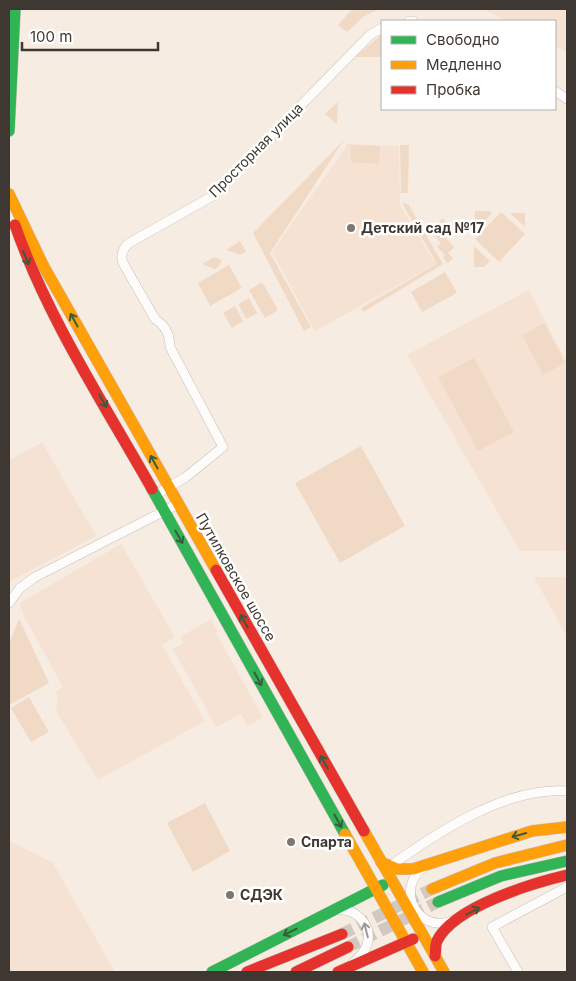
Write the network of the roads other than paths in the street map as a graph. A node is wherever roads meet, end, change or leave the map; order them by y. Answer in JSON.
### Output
{"nodes":[{"id":1,"x":15,"y":9,"type":"edge"},
{"id":2,"x":381,"y":29,"type":"edge"},
{"id":3,"x":556,"y":92,"type":"edge"},
{"id":4,"x":567,"y":99,"type":"edge"},
{"id":5,"x":9,"y":131,"type":"edge"},
{"id":6,"x":9,"y":192,"type":"edge"},
{"id":7,"x":168,"y":487,"type":"junction"},
{"id":8,"x":155,"y":495,"type":"junction"},
{"id":9,"x":178,"y":504,"type":"junction"},
{"id":10,"x":164,"y":512,"type":"junction"},
{"id":11,"x":9,"y":603,"type":"edge"},
{"id":12,"x":567,"y":791,"type":"edge"},
{"id":13,"x":567,"y":827,"type":"edge"},
{"id":14,"x":567,"y":845,"type":"edge"},
{"id":15,"x":567,"y":861,"type":"edge"},
{"id":16,"x":428,"y":865,"type":"junction"},
{"id":17,"x":385,"y":866,"type":"junction"},
{"id":18,"x":567,"y":875,"type":"edge"},
{"id":19,"x":391,"y":880,"type":"junction"},
{"id":20,"x":567,"y":887,"type":"edge"},
{"id":21,"x":376,"y":888,"type":"junction"},
{"id":22,"x":432,"y":889,"type":"tunnel mouth"},
{"id":23,"x":438,"y":902,"type":"tunnel mouth"},
{"id":24,"x":333,"y":910,"type":"junction"},
{"id":25,"x":454,"y":921,"type":"junction"},
{"id":26,"x":342,"y":934,"type":"tunnel mouth"},
{"id":27,"x":422,"y":935,"type":"junction"},
{"id":28,"x":406,"y":943,"type":"junction"},
{"id":29,"x":348,"y":948,"type":"tunnel mouth"},
{"id":30,"x":436,"y":959,"type":"junction"},
{"id":31,"x":349,"y":967,"type":"junction"},
{"id":32,"x":212,"y":972,"type":"edge"},
{"id":33,"x":247,"y":972,"type":"edge"},
{"id":34,"x":296,"y":972,"type":"edge"},
{"id":35,"x":338,"y":972,"type":"edge"},
{"id":36,"x":423,"y":972,"type":"edge"},
{"id":37,"x":444,"y":972,"type":"edge"},
{"id":38,"x":518,"y":972,"type":"edge"}],
"edges":[{"from":1,"to":5,"type":"main road"},
{"from":2,"to":7,"type":"street","name":"Просторная улица"},
{"from":3,"to":4,"type":"street"},
{"from":7,"to":6,"type":"main road","name":"Путилковское шоссе","one_way":true},
{"from":6,"to":8,"type":"main road","name":"Путилковское шоссе","one_way":true},
{"from":7,"to":8,"type":"street","name":"Просторная улица"},
{"from":7,"to":9,"type":"main road","name":"Путилковское шоссе"},
{"from":8,"to":10,"type":"main road","name":"Путилковское шоссе"},
{"from":9,"to":10,"type":"street"},
{"from":17,"to":9,"type":"main road","name":"Путилковское шоссе","one_way":true},
{"from":10,"to":11,"type":"street"},
{"from":10,"to":21,"type":"main road","name":"Путилковское шоссе","one_way":true},
{"from":12,"to":17,"type":"street"},
{"from":13,"to":16,"type":"main road","one_way":true},
{"from":14,"to":22,"type":"main road"},
{"from":15,"to":23,"type":"main road"},
{"from":16,"to":17,"type":"main road"},
{"from":16,"to":25,"type":"street"},
{"from":17,"to":19,"type":"main road","name":"Путилковское шоссе"},
{"from":25,"to":18,"type":"main road","one_way":true},
{"from":19,"to":21,"type":"main road"},
{"from":19,"to":27,"type":"main road","name":"Путилковское шоссе"},
{"from":20,"to":38,"type":"street"},
{"from":21,"to":24,"type":"main road"},
{"from":21,"to":28,"type":"main road","name":"Путилковское шоссе"},
{"from":31,"to":24,"type":"street","one_way":true},
{"from":24,"to":32,"type":"main road","one_way":true},
{"from":25,"to":30,"type":"main road"},
{"from":26,"to":33,"type":"main road"},
{"from":27,"to":28,"type":"main road"},
{"from":27,"to":30,"type":"main road","name":"Путилковское шоссе"},
{"from":28,"to":31,"type":"main road"},
{"from":28,"to":36,"type":"main road","name":"Путилковское шоссе"},
{"from":29,"to":34,"type":"main road"},
{"from":30,"to":37,"type":"main road","name":"Путилковское шоссе"},
{"from":31,"to":35,"type":"main road"}]}
